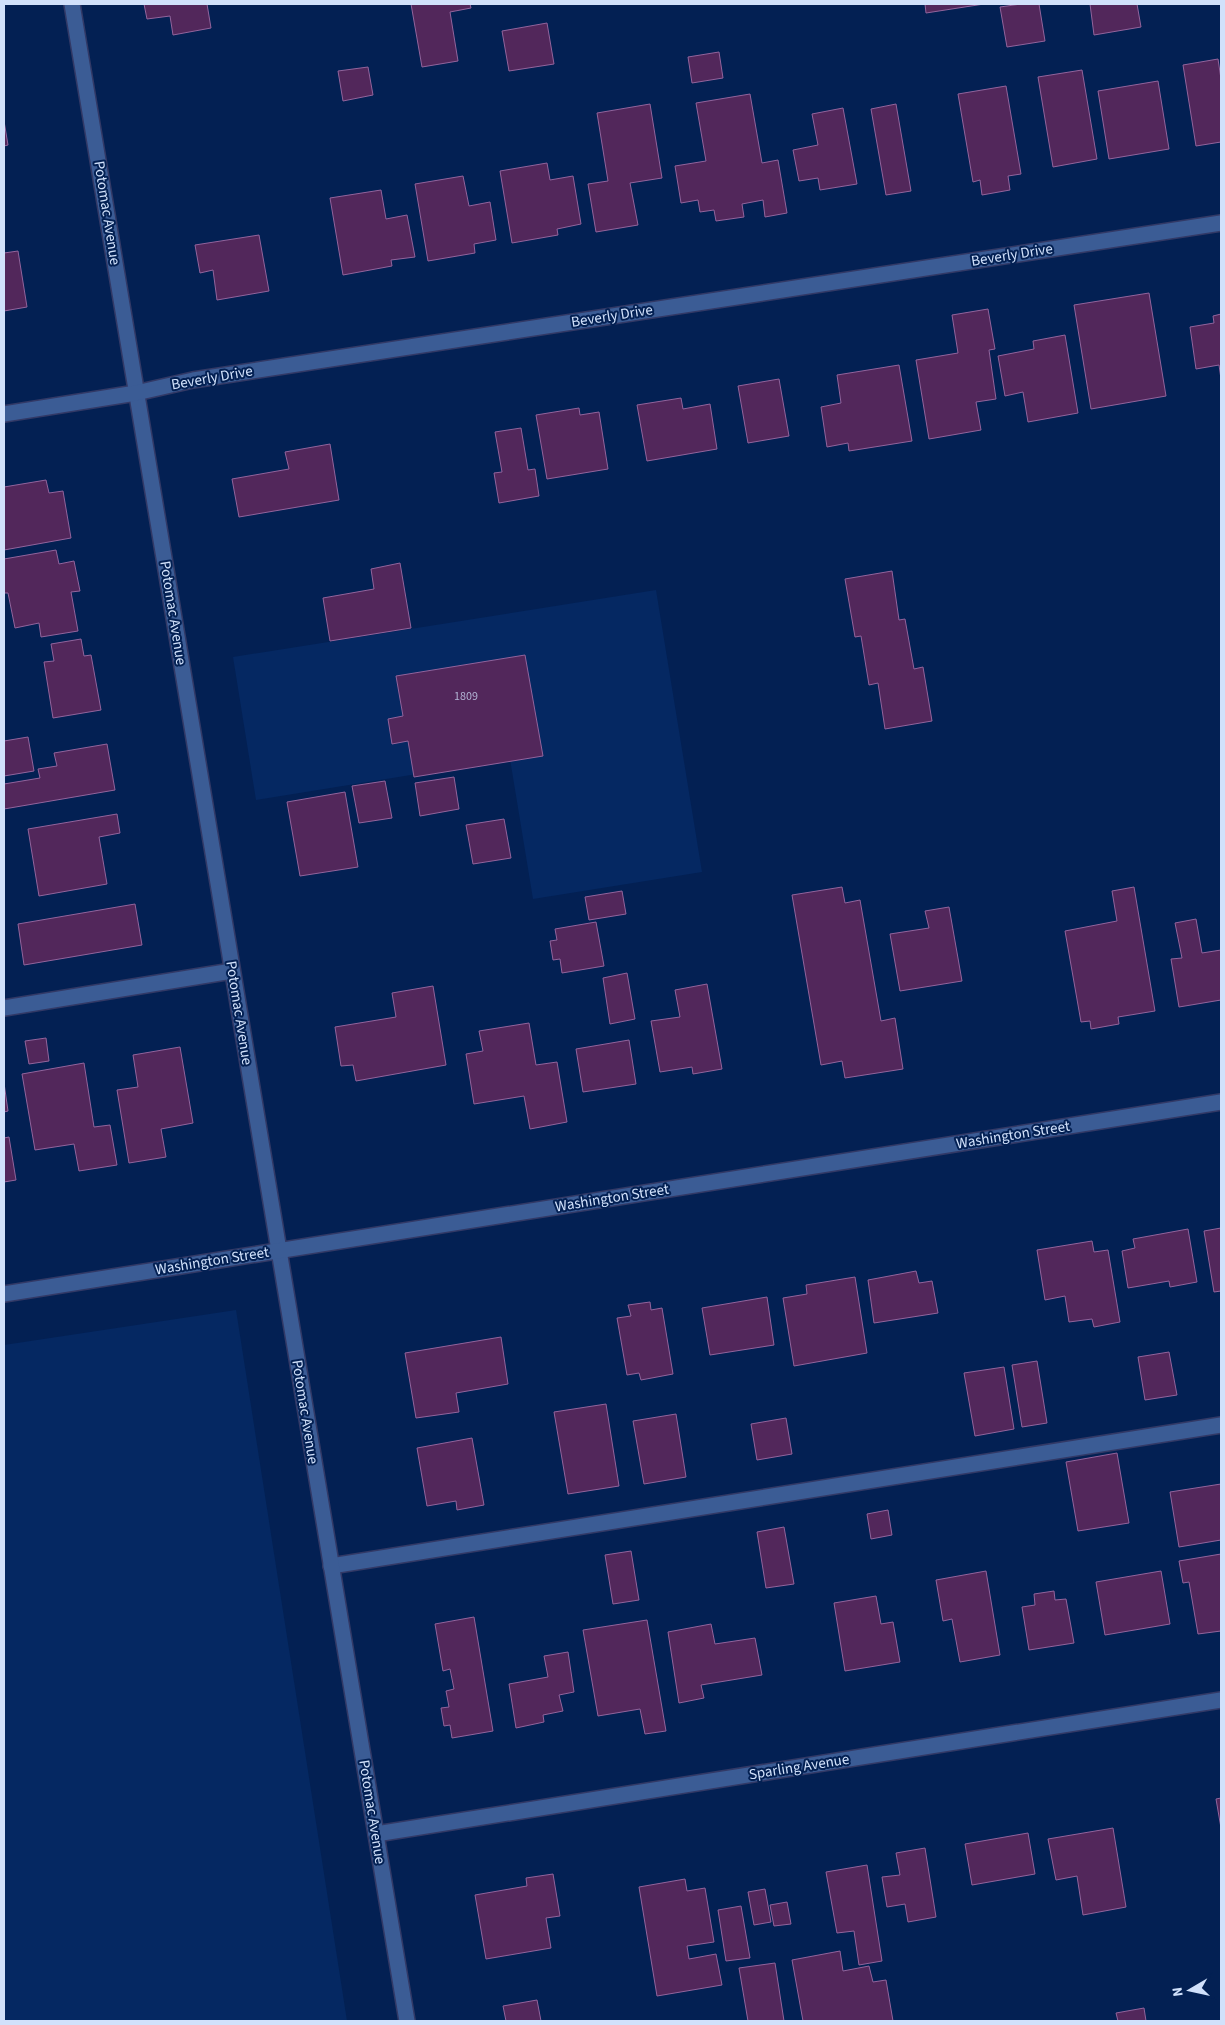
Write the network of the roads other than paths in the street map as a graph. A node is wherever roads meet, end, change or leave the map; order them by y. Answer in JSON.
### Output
{"nodes":[{"id":1,"x":72,"y":4,"type":"edge"},
{"id":2,"x":1221,"y":223,"type":"edge"},
{"id":3,"x":136,"y":393,"type":"junction"},
{"id":4,"x":4,"y":414,"type":"edge"},
{"id":5,"x":232,"y":972,"type":"junction"},
{"id":6,"x":4,"y":1008,"type":"edge"},
{"id":7,"x":1221,"y":1102,"type":"edge"},
{"id":8,"x":279,"y":1251,"type":"junction"},
{"id":9,"x":4,"y":1294,"type":"edge"},
{"id":10,"x":1221,"y":1425,"type":"edge"},
{"id":11,"x":331,"y":1566,"type":"junction"},
{"id":12,"x":1221,"y":1700,"type":"edge"},
{"id":13,"x":376,"y":1834,"type":"junction"},
{"id":14,"x":407,"y":2021,"type":"edge"}],
"edges":[{"from":1,"to":3,"type":"street","name":"Potomac Avenue"},
{"from":2,"to":3,"type":"street","name":"Beverly Drive"},
{"from":3,"to":4,"type":"street","name":"Beverly Drive"},
{"from":3,"to":5,"type":"street","name":"Potomac Avenue"},
{"from":5,"to":6,"type":"street"},
{"from":5,"to":8,"type":"street","name":"Potomac Avenue"},
{"from":7,"to":8,"type":"street","name":"Washington Street"},
{"from":8,"to":9,"type":"street","name":"Washington Street"},
{"from":8,"to":11,"type":"street","name":"Potomac Avenue"},
{"from":10,"to":11,"type":"street"},
{"from":11,"to":13,"type":"street","name":"Potomac Avenue"},
{"from":12,"to":13,"type":"street","name":"Sparling Avenue"},
{"from":13,"to":14,"type":"street","name":"Potomac Avenue"}]}
